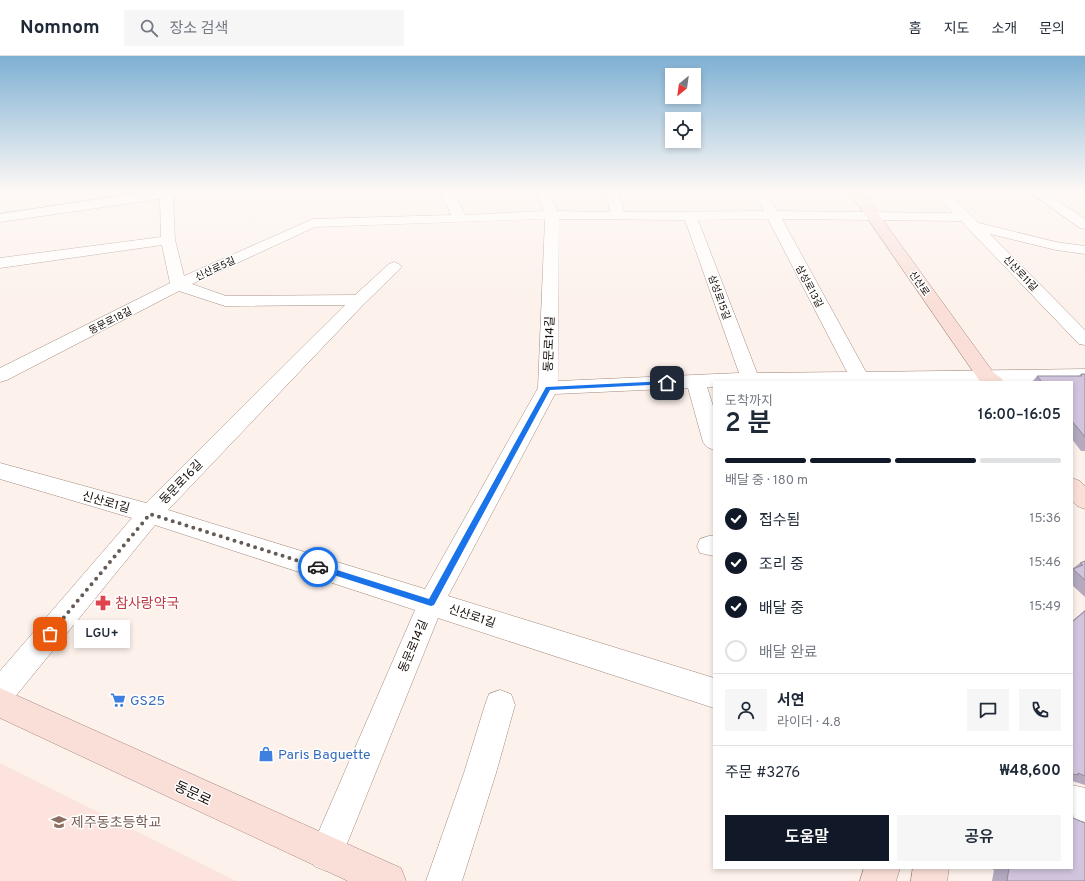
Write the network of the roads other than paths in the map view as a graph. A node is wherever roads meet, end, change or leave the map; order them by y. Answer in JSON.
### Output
{"nodes":[{"id":1,"x":168,"y":228,"type":"edge"},
{"id":2,"x":301,"y":228,"type":"edge"},
{"id":3,"x":552,"y":228,"type":"edge"},
{"id":4,"x":695,"y":228,"type":"edge"},
{"id":5,"x":780,"y":228,"type":"edge"},
{"id":6,"x":882,"y":228,"type":"edge"},
{"id":7,"x":977,"y":228,"type":"edge"},
{"id":8,"x":982,"y":228,"type":"edge"},
{"id":9,"x":168,"y":240,"type":"junction"},
{"id":10,"x":1085,"y":250,"type":"edge"},
{"id":11,"x":0,"y":263,"type":"edge"},
{"id":12,"x":394,"y":267,"type":"dead end"},
{"id":13,"x":178,"y":285,"type":"junction"},
{"id":14,"x":359,"y":300,"type":"junction"},
{"id":15,"x":1085,"y":340,"type":"edge"},
{"id":16,"x":1085,"y":375,"type":"edge"},
{"id":17,"x":0,"y":376,"type":"edge"},
{"id":18,"x":750,"y":379,"type":"junction"},
{"id":19,"x":861,"y":380,"type":"edge"},
{"id":20,"x":989,"y":380,"type":"edge"},
{"id":21,"x":713,"y":381,"type":"edge"},
{"id":22,"x":714,"y":381,"type":"edge"},
{"id":23,"x":696,"y":382,"type":"junction"},
{"id":24,"x":548,"y":388,"type":"junction"},
{"id":25,"x":713,"y":439,"type":"edge"},
{"id":26,"x":0,"y":471,"type":"edge"},
{"id":27,"x":1073,"y":488,"type":"edge"},
{"id":28,"x":1085,"y":500,"type":"edge"},
{"id":29,"x":1085,"y":505,"type":"edge"},
{"id":30,"x":1073,"y":506,"type":"edge"},
{"id":31,"x":150,"y":514,"type":"junction"},
{"id":32,"x":431,"y":603,"type":"junction"},
{"id":33,"x":0,"y":693,"type":"edge"},
{"id":34,"x":713,"y":693,"type":"edge"},
{"id":35,"x":0,"y":703,"type":"edge"},
{"id":36,"x":500,"y":705,"type":"dead end"},
{"id":37,"x":1073,"y":802,"type":"edge"},
{"id":38,"x":1085,"y":806,"type":"edge"},
{"id":39,"x":326,"y":854,"type":"junction"},
{"id":40,"x":882,"y":869,"type":"edge"},
{"id":41,"x":931,"y":869,"type":"edge"},
{"id":42,"x":388,"y":881,"type":"edge"},
{"id":43,"x":444,"y":881,"type":"edge"},
{"id":44,"x":878,"y":881,"type":"edge"},
{"id":45,"x":929,"y":881,"type":"edge"}],
"edges":[{"from":1,"to":9,"type":"street"},
{"from":2,"to":13,"type":"street","name":"신산로5길"},
{"from":3,"to":24,"type":"street","name":"동문로14길"},
{"from":4,"to":18,"type":"street","name":"삼성로15길"},
{"from":5,"to":19,"type":"street","name":"삼성로13길"},
{"from":6,"to":20,"type":"main road","name":"신산로"},
{"from":7,"to":15,"type":"street","name":"신산로11길"},
{"from":8,"to":10,"type":"street"},
{"from":9,"to":11,"type":"street"},
{"from":9,"to":13,"type":"street"},
{"from":12,"to":14,"type":"street","name":"동문로16길"},
{"from":13,"to":14,"type":"street"},
{"from":13,"to":17,"type":"street","name":"동문로18길"},
{"from":14,"to":31,"type":"street","name":"동문로16길"},
{"from":16,"to":20,"type":"street"},
{"from":18,"to":19,"type":"street"},
{"from":18,"to":22,"type":"street"},
{"from":19,"to":20,"type":"street"},
{"from":21,"to":23,"type":"street"},
{"from":23,"to":24,"type":"street"},
{"from":23,"to":25,"type":"street"},
{"from":24,"to":32,"type":"street","name":"동문로14길"},
{"from":26,"to":31,"type":"street","name":"신산로1길"},
{"from":27,"to":28,"type":"main road"},
{"from":29,"to":30,"type":"main road"},
{"from":31,"to":32,"type":"street","name":"신산로1길"},
{"from":31,"to":33,"type":"street","name":"동문로16길"},
{"from":32,"to":34,"type":"street","name":"신산로1길"},
{"from":32,"to":39,"type":"street","name":"동문로14길"},
{"from":35,"to":39,"type":"main road","name":"동문로"},
{"from":36,"to":43,"type":"street"},
{"from":37,"to":38,"type":"street"},
{"from":39,"to":42,"type":"main road","name":"동문로"},
{"from":40,"to":44,"type":"main road"},
{"from":41,"to":45,"type":"main road"}]}
